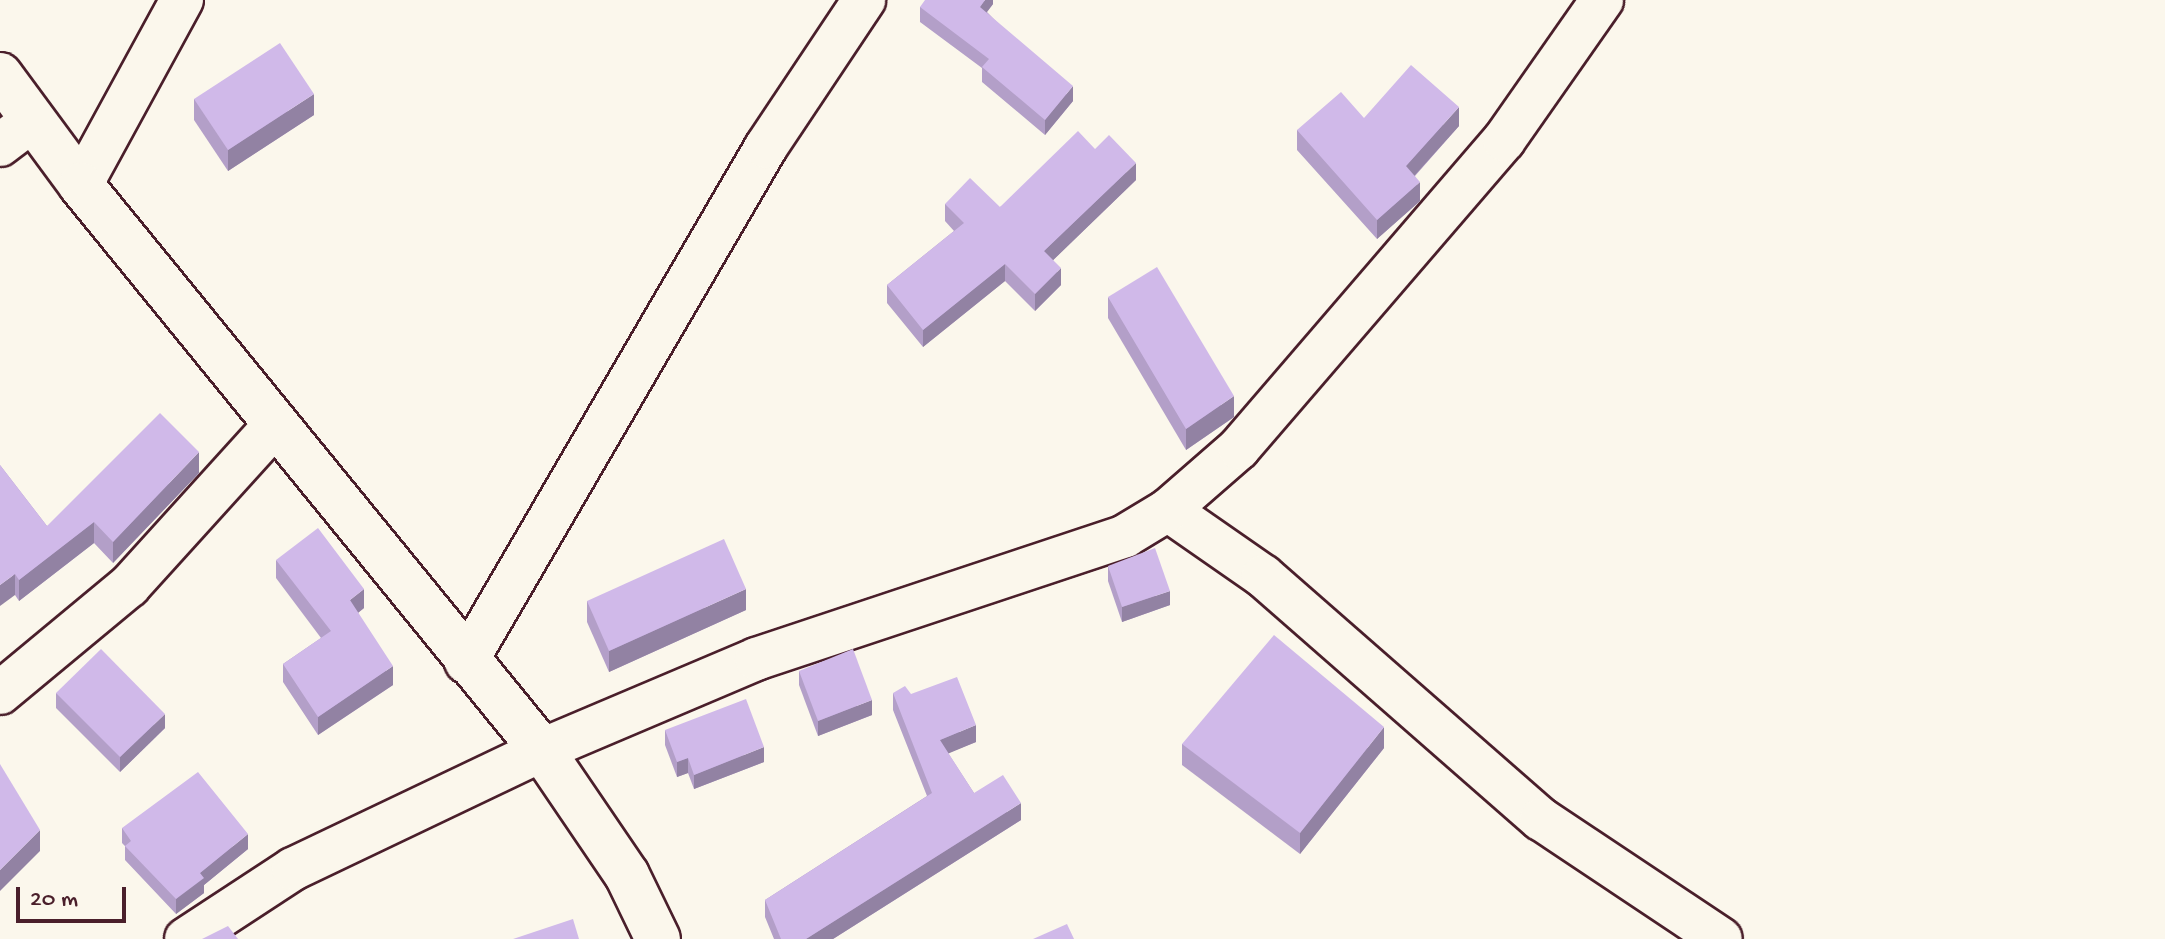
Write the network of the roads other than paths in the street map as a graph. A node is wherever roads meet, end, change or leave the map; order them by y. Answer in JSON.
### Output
{"nodes":[{"id":1,"x":182,"y":0,"type":"edge"},
{"id":2,"x":864,"y":0,"type":"edge"},
{"id":3,"x":1602,"y":0,"type":"edge"},
{"id":4,"x":0,"y":75,"type":"edge"},
{"id":5,"x":16,"y":132,"type":"edge"},
{"id":6,"x":81,"y":185,"type":"junction"},
{"id":7,"x":274,"y":426,"type":"junction"},
{"id":8,"x":1168,"y":510,"type":"junction"},
{"id":9,"x":466,"y":662,"type":"junction"},
{"id":10,"x":0,"y":693,"type":"edge"},
{"id":11,"x":542,"y":750,"type":"junction"},
{"id":12,"x":186,"y":939,"type":"edge"},
{"id":13,"x":658,"y":939,"type":"edge"},
{"id":14,"x":1721,"y":939,"type":"edge"}],
"edges":[{"from":1,"to":6,"type":"street"},
{"from":2,"to":9,"type":"street"},
{"from":3,"to":8,"type":"street"},
{"from":4,"to":5,"type":"street"},
{"from":5,"to":6,"type":"street"},
{"from":6,"to":7,"type":"street"},
{"from":7,"to":9,"type":"street"},
{"from":7,"to":10,"type":"street"},
{"from":8,"to":11,"type":"street"},
{"from":8,"to":14,"type":"street"},
{"from":9,"to":11,"type":"street"},
{"from":11,"to":12,"type":"street"},
{"from":11,"to":13,"type":"street"}]}
